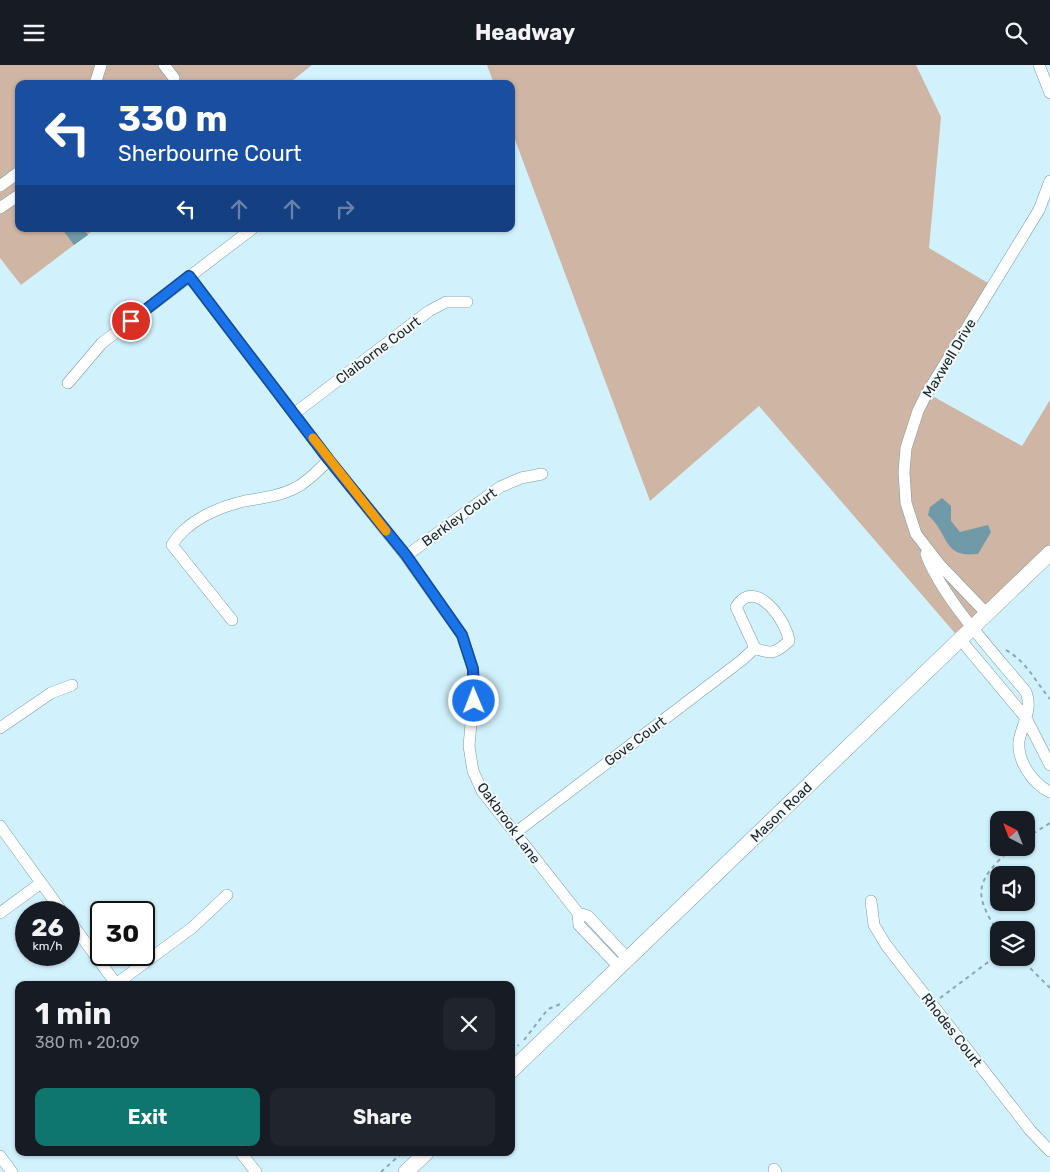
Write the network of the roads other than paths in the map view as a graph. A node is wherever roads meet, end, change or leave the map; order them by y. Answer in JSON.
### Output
{"nodes":[{"id":1,"x":101,"y":65,"type":"edge"},
{"id":2,"x":164,"y":65,"type":"edge"},
{"id":3,"x":1039,"y":65,"type":"edge"},
{"id":4,"x":174,"y":78,"type":"dead end"},
{"id":5,"x":96,"y":80,"type":"edge"},
{"id":6,"x":1050,"y":93,"type":"edge"},
{"id":7,"x":15,"y":175,"type":"edge"},
{"id":8,"x":1050,"y":181,"type":"edge"},
{"id":9,"x":0,"y":186,"type":"edge"},
{"id":10,"x":15,"y":198,"type":"edge"},
{"id":11,"x":0,"y":208,"type":"edge"},
{"id":12,"x":248,"y":232,"type":"edge"},
{"id":13,"x":189,"y":276,"type":"junction"},
{"id":14,"x":468,"y":302,"type":"dead end"},
{"id":15,"x":68,"y":383,"type":"dead end"},
{"id":16,"x":295,"y":413,"type":"junction"},
{"id":17,"x":329,"y":460,"type":"junction"},
{"id":18,"x":542,"y":474,"type":"dead end"},
{"id":19,"x":924,"y":547,"type":"junction"},
{"id":20,"x":1050,"y":553,"type":"edge"},
{"id":21,"x":406,"y":555,"type":"junction"},
{"id":22,"x":986,"y":614,"type":"junction"},
{"id":23,"x":232,"y":620,"type":"dead end"},
{"id":24,"x":973,"y":627,"type":"junction"},
{"id":25,"x":960,"y":639,"type":"junction"},
{"id":26,"x":755,"y":648,"type":"junction"},
{"id":27,"x":72,"y":685,"type":"dead end"},
{"id":28,"x":1026,"y":719,"type":"junction"},
{"id":29,"x":0,"y":728,"type":"edge"},
{"id":30,"x":1050,"y":765,"type":"edge"},
{"id":31,"x":1050,"y":792,"type":"edge"},
{"id":32,"x":0,"y":827,"type":"edge"},
{"id":33,"x":515,"y":833,"type":"junction"},
{"id":34,"x":41,"y":883,"type":"junction"},
{"id":35,"x":227,"y":895,"type":"dead end"},
{"id":36,"x":54,"y":901,"type":"edge"},
{"id":37,"x":871,"y":901,"type":"dead end"},
{"id":38,"x":0,"y":913,"type":"edge"},
{"id":39,"x":80,"y":935,"type":"edge"},
{"id":40,"x":624,"y":963,"type":"junction"},
{"id":41,"x":113,"y":981,"type":"edge"},
{"id":42,"x":121,"y":981,"type":"edge"},
{"id":43,"x":515,"y":1067,"type":"edge"},
{"id":44,"x":1050,"y":1151,"type":"edge"},
{"id":45,"x":0,"y":1156,"type":"edge"},
{"id":46,"x":243,"y":1156,"type":"edge"},
{"id":47,"x":423,"y":1156,"type":"edge"},
{"id":48,"x":12,"y":1172,"type":"edge"},
{"id":49,"x":256,"y":1172,"type":"edge"},
{"id":50,"x":406,"y":1172,"type":"edge"}],
"edges":[{"from":1,"to":5,"type":"street"},
{"from":2,"to":4,"type":"street"},
{"from":3,"to":6,"type":"street"},
{"from":7,"to":9,"type":"street"},
{"from":8,"to":19,"type":"street","name":"Maxwell Drive"},
{"from":10,"to":11,"type":"street"},
{"from":12,"to":13,"type":"street"},
{"from":13,"to":15,"type":"street"},
{"from":13,"to":16,"type":"street","name":"Oakbrook Lane"},
{"from":14,"to":16,"type":"street","name":"Claiborne Court"},
{"from":16,"to":17,"type":"street","name":"Oakbrook Lane"},
{"from":17,"to":21,"type":"street","name":"Oakbrook Lane"},
{"from":17,"to":23,"type":"street"},
{"from":18,"to":21,"type":"street","name":"Berkley Court"},
{"from":19,"to":22,"type":"street","name":"Maxwell Drive"},
{"from":19,"to":24,"type":"street","name":"Maxwell Drive"},
{"from":20,"to":22,"type":"main road","name":"Mason Road"},
{"from":21,"to":33,"type":"street","name":"Oakbrook Lane"},
{"from":22,"to":24,"type":"main road","name":"Mason Road"},
{"from":24,"to":25,"type":"main road","name":"Mason Road"},
{"from":24,"to":28,"type":"street","name":"Maxwell Drive"},
{"from":25,"to":28,"type":"street"},
{"from":25,"to":40,"type":"main road","name":"Mason Road"},
{"from":26,"to":26,"type":"street"},
{"from":26,"to":33,"type":"street","name":"Gove Court"},
{"from":27,"to":29,"type":"street"},
{"from":28,"to":30,"type":"street"},
{"from":28,"to":31,"type":"street"},
{"from":32,"to":34,"type":"street"},
{"from":33,"to":40,"type":"street","name":"Oakbrook Lane"},
{"from":34,"to":36,"type":"street"},
{"from":34,"to":38,"type":"street"},
{"from":35,"to":42,"type":"street"},
{"from":37,"to":44,"type":"street","name":"Rhodes Court"},
{"from":39,"to":41,"type":"street"},
{"from":40,"to":43,"type":"main road","name":"Mason Road"},
{"from":45,"to":48,"type":"street"},
{"from":46,"to":49,"type":"street"},
{"from":47,"to":50,"type":"main road"}]}
